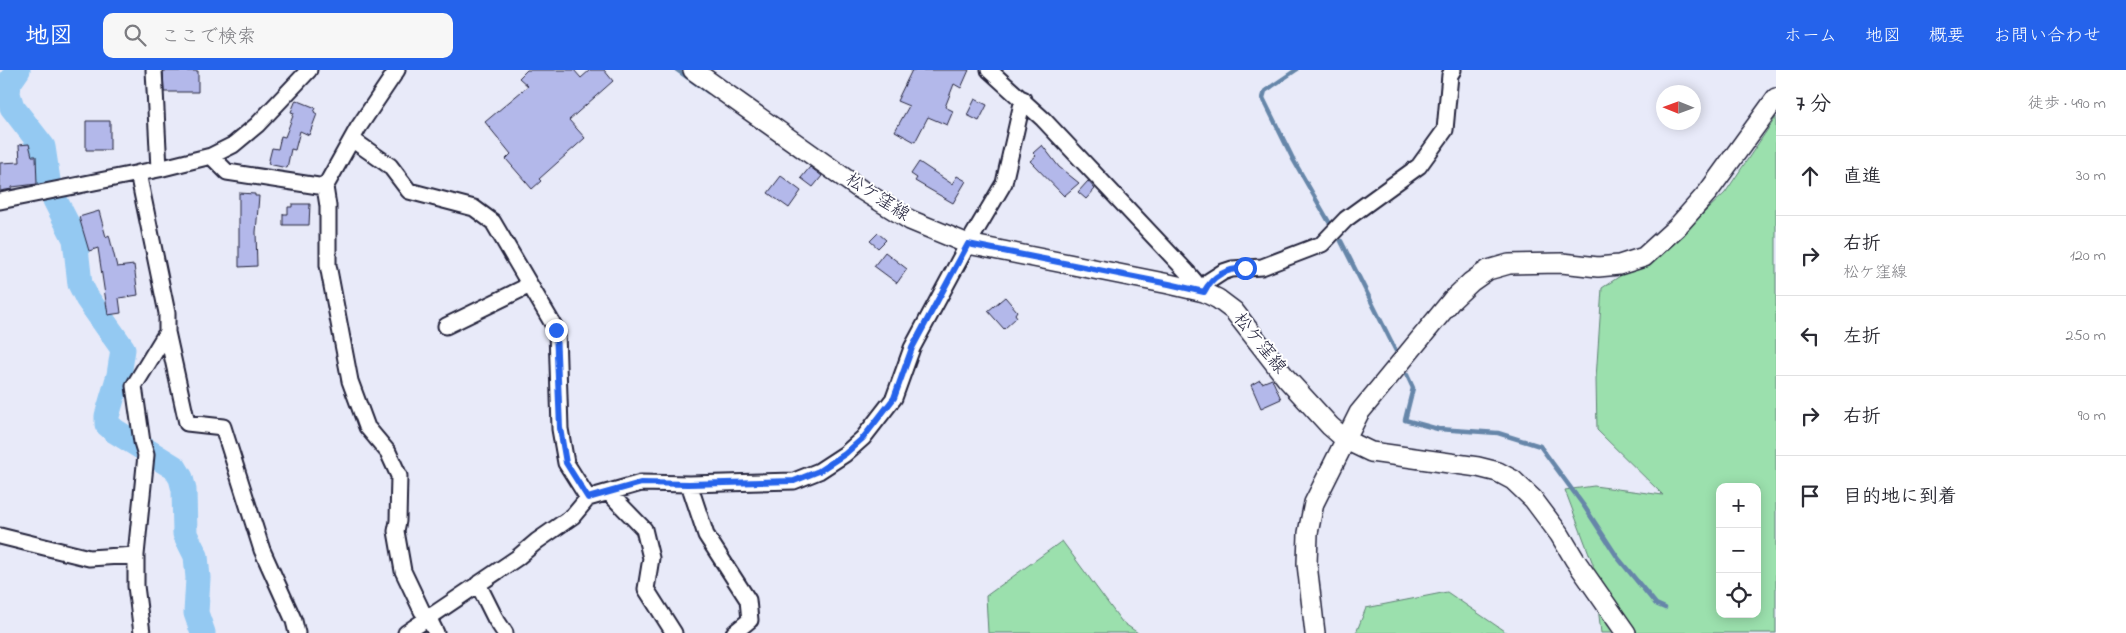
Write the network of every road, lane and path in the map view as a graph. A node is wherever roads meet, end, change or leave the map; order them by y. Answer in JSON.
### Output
{"nodes":[{"id":1,"x":154,"y":70,"type":"edge"},
{"id":2,"x":309,"y":70,"type":"edge"},
{"id":3,"x":397,"y":70,"type":"edge"},
{"id":4,"x":693,"y":70,"type":"edge"},
{"id":5,"x":989,"y":70,"type":"edge"},
{"id":6,"x":1453,"y":70,"type":"edge"},
{"id":7,"x":1776,"y":98,"type":"edge"},
{"id":8,"x":1023,"y":100,"type":"junction"},
{"id":9,"x":353,"y":140,"type":"junction"},
{"id":10,"x":211,"y":156,"type":"junction"},
{"id":11,"x":159,"y":169,"type":"junction"},
{"id":12,"x":138,"y":173,"type":"junction"},
{"id":13,"x":325,"y":187,"type":"junction"},
{"id":14,"x":0,"y":201,"type":"edge"},
{"id":15,"x":968,"y":244,"type":"junction"},
{"id":16,"x":530,"y":285,"type":"junction"},
{"id":17,"x":1204,"y":292,"type":"junction"},
{"id":18,"x":446,"y":326,"type":"dead end"},
{"id":19,"x":167,"y":332,"type":"junction"},
{"id":20,"x":1346,"y":440,"type":"junction"},
{"id":21,"x":689,"y":484,"type":"junction"},
{"id":22,"x":609,"y":493,"type":"junction"},
{"id":23,"x":588,"y":498,"type":"junction"},
{"id":24,"x":0,"y":536,"type":"edge"},
{"id":25,"x":136,"y":555,"type":"junction"},
{"id":26,"x":478,"y":584,"type":"junction"},
{"id":27,"x":428,"y":617,"type":"junction"},
{"id":28,"x":142,"y":633,"type":"edge"},
{"id":29,"x":297,"y":633,"type":"edge"},
{"id":30,"x":406,"y":633,"type":"edge"},
{"id":31,"x":436,"y":633,"type":"edge"},
{"id":32,"x":505,"y":633,"type":"edge"},
{"id":33,"x":674,"y":633,"type":"edge"},
{"id":34,"x":734,"y":633,"type":"edge"},
{"id":35,"x":1315,"y":633,"type":"edge"},
{"id":36,"x":1626,"y":633,"type":"edge"}],
"edges":[{"from":1,"to":11,"type":"street"},
{"from":2,"to":10,"type":"street"},
{"from":3,"to":9,"type":"street"},
{"from":4,"to":15,"type":"street","name":"松ケ窪線"},
{"from":5,"to":8,"type":"street"},
{"from":6,"to":17,"type":"street"},
{"from":7,"to":20,"type":"street"},
{"from":8,"to":15,"type":"street"},
{"from":8,"to":17,"type":"street"},
{"from":9,"to":13,"type":"street"},
{"from":9,"to":16,"type":"street"},
{"from":10,"to":11,"type":"street"},
{"from":10,"to":13,"type":"street"},
{"from":11,"to":12,"type":"street"},
{"from":12,"to":14,"type":"street"},
{"from":12,"to":19,"type":"street"},
{"from":13,"to":27,"type":"street"},
{"from":15,"to":17,"type":"street","name":"松ケ窪線"},
{"from":15,"to":21,"type":"street"},
{"from":16,"to":18,"type":"street"},
{"from":16,"to":23,"type":"street"},
{"from":17,"to":20,"type":"street","name":"松ケ窪線"},
{"from":19,"to":25,"type":"street"},
{"from":19,"to":29,"type":"street"},
{"from":20,"to":35,"type":"street"},
{"from":20,"to":36,"type":"street","name":"松ケ窪線"},
{"from":21,"to":22,"type":"street"},
{"from":21,"to":34,"type":"street"},
{"from":22,"to":23,"type":"street"},
{"from":22,"to":33,"type":"street"},
{"from":23,"to":26,"type":"street"},
{"from":24,"to":25,"type":"street"},
{"from":25,"to":28,"type":"street"},
{"from":26,"to":27,"type":"street"},
{"from":26,"to":32,"type":"street"},
{"from":27,"to":30,"type":"street"},
{"from":27,"to":31,"type":"street"}]}
